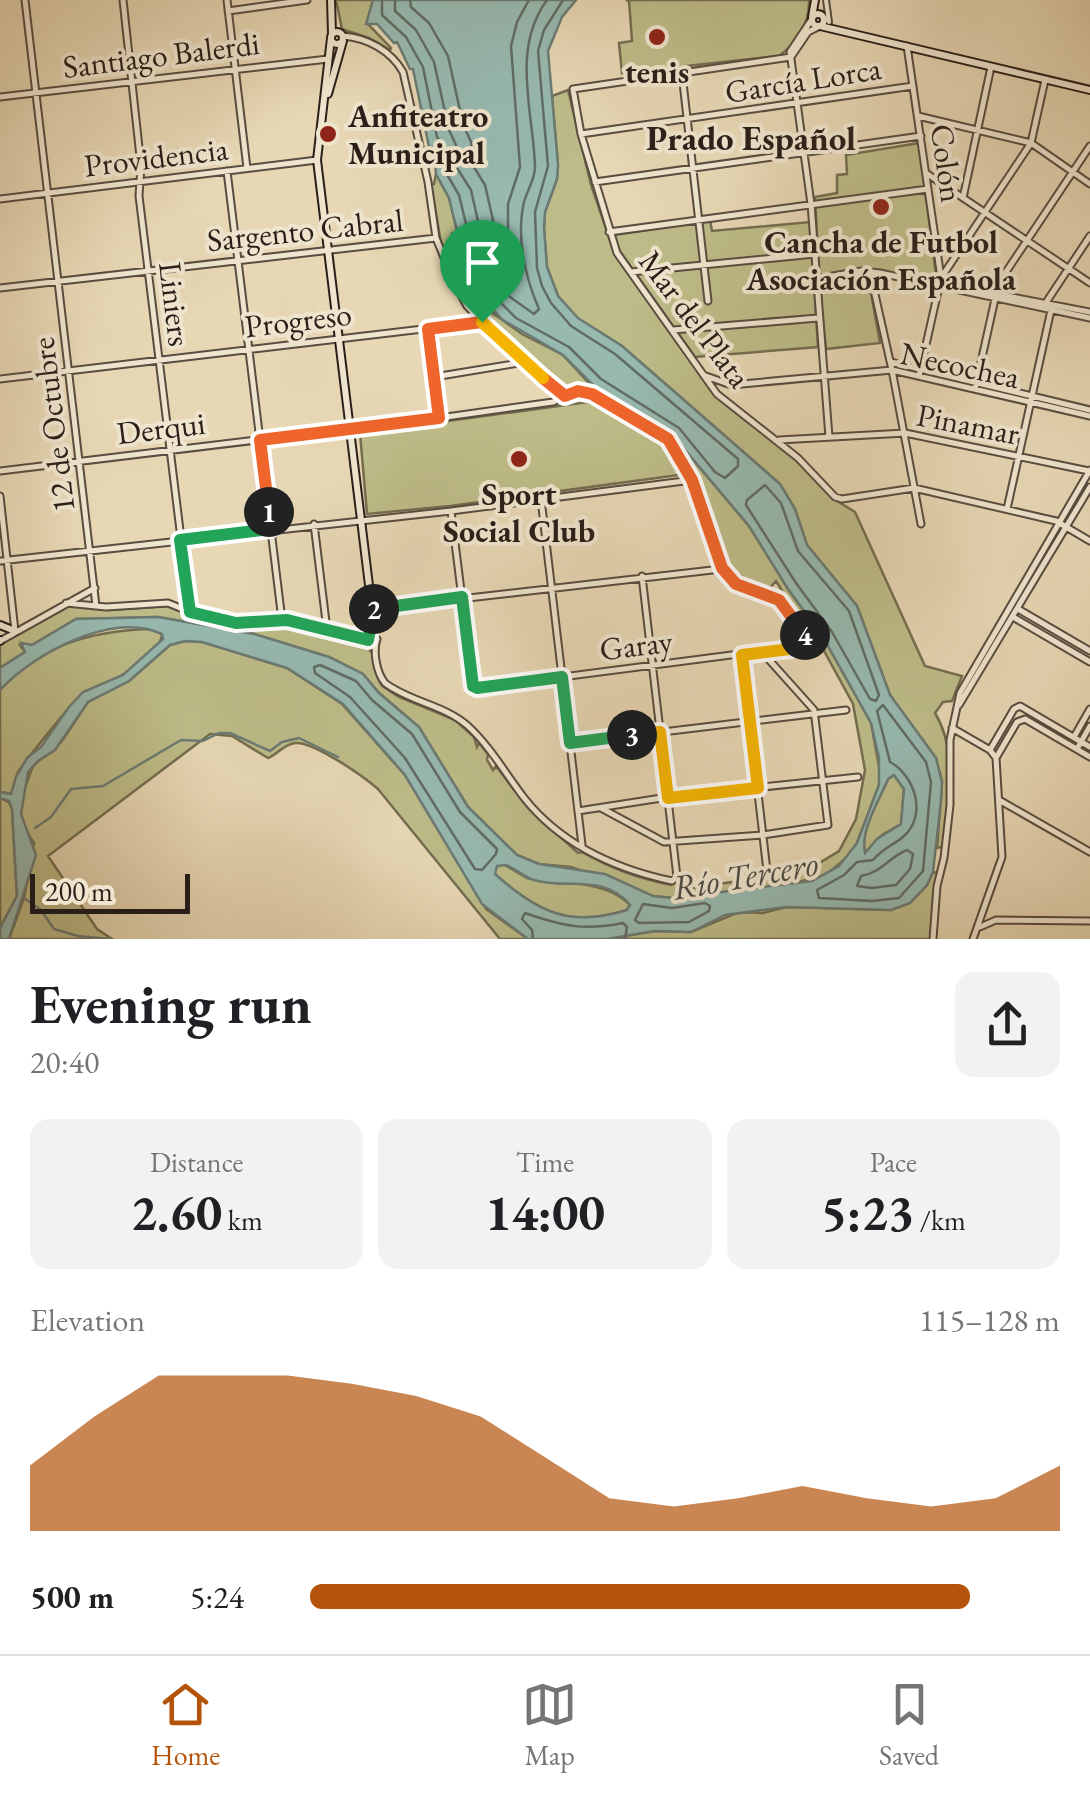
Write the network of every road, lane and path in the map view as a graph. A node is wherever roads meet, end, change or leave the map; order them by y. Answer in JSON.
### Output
{"nodes":[{"id":1,"x":25,"y":0,"type":"edge"},
{"id":2,"x":124,"y":0,"type":"edge"},
{"id":3,"x":226,"y":0,"type":"edge"},
{"id":4,"x":307,"y":0,"type":"edge"},
{"id":5,"x":331,"y":0,"type":"edge"},
{"id":6,"x":826,"y":0,"type":"edge"},
{"id":7,"x":814,"y":1,"type":"edge"},
{"id":8,"x":228,"y":12,"type":"junction"},
{"id":9,"x":812,"y":18,"type":"junction"},
{"id":10,"x":825,"y":18,"type":"junction"},
{"id":11,"x":819,"y":27,"type":"junction"},
{"id":12,"x":844,"y":31,"type":"junction"},
{"id":13,"x":331,"y":37,"type":"junction"},
{"id":14,"x":343,"y":37,"type":"junction"},
{"id":15,"x":907,"y":46,"type":"junction"},
{"id":16,"x":791,"y":57,"type":"junction"},
{"id":17,"x":328,"y":59,"type":"junction"},
{"id":18,"x":992,"y":67,"type":"junction"},
{"id":19,"x":235,"y":69,"type":"junction"},
{"id":20,"x":682,"y":74,"type":"junction"},
{"id":21,"x":133,"y":79,"type":"junction"},
{"id":22,"x":1045,"y":80,"type":"junction"},
{"id":23,"x":913,"y":86,"type":"junction"},
{"id":24,"x":1090,"y":90,"type":"edge"},
{"id":25,"x":35,"y":93,"type":"junction"},
{"id":26,"x":0,"y":96,"type":"edge"},
{"id":27,"x":798,"y":104,"type":"junction"},
{"id":28,"x":323,"y":110,"type":"junction"},
{"id":29,"x":918,"y":116,"type":"junction"},
{"id":30,"x":689,"y":119,"type":"junction"},
{"id":31,"x":978,"y":130,"type":"junction"},
{"id":32,"x":580,"y":134,"type":"junction"},
{"id":33,"x":921,"y":136,"type":"junction"},
{"id":34,"x":1031,"y":143,"type":"junction"},
{"id":35,"x":1090,"y":146,"type":"edge"},
{"id":36,"x":806,"y":153,"type":"junction"},
{"id":37,"x":317,"y":160,"type":"junction"},
{"id":38,"x":248,"y":168,"type":"junction"},
{"id":39,"x":695,"y":169,"type":"junction"},
{"id":40,"x":228,"y":170,"type":"junction"},
{"id":41,"x":1073,"y":172,"type":"junction"},
{"id":42,"x":926,"y":173,"type":"junction"},
{"id":43,"x":139,"y":182,"type":"junction"},
{"id":44,"x":595,"y":182,"type":"junction"},
{"id":45,"x":1090,"y":184,"type":"edge"},
{"id":46,"x":928,"y":189,"type":"junction"},
{"id":47,"x":48,"y":193,"type":"junction"},
{"id":48,"x":0,"y":198,"type":"edge"},
{"id":49,"x":963,"y":198,"type":"junction"},
{"id":50,"x":811,"y":204,"type":"junction"},
{"id":51,"x":985,"y":213,"type":"junction"},
{"id":52,"x":700,"y":219,"type":"junction"},
{"id":53,"x":609,"y":232,"type":"junction"},
{"id":54,"x":1090,"y":236,"type":"edge"},
{"id":55,"x":436,"y":238,"type":"junction"},
{"id":56,"x":1027,"y":241,"type":"junction"},
{"id":57,"x":328,"y":249,"type":"junction"},
{"id":58,"x":814,"y":254,"type":"junction"},
{"id":59,"x":238,"y":260,"type":"junction"},
{"id":60,"x":704,"y":265,"type":"junction"},
{"id":61,"x":1068,"y":268,"type":"junction"},
{"id":62,"x":148,"y":270,"type":"junction"},
{"id":63,"x":631,"y":272,"type":"junction"},
{"id":64,"x":870,"y":272,"type":"junction"},
{"id":65,"x":816,"y":280,"type":"junction"},
{"id":66,"x":58,"y":281,"type":"junction"},
{"id":67,"x":940,"y":282,"type":"junction"},
{"id":68,"x":1090,"y":283,"type":"edge"},
{"id":69,"x":0,"y":288,"type":"edge"},
{"id":70,"x":993,"y":296,"type":"junction"},
{"id":71,"x":708,"y":301,"type":"dead end"},
{"id":72,"x":1048,"y":305,"type":"junction"},
{"id":73,"x":1090,"y":315,"type":"edge"},
{"id":74,"x":818,"y":318,"type":"junction"},
{"id":75,"x":482,"y":322,"type":"junction"},
{"id":76,"x":428,"y":329,"type":"junction"},
{"id":77,"x":672,"y":330,"type":"junction"},
{"id":78,"x":338,"y":338,"type":"junction"},
{"id":79,"x":248,"y":349,"type":"junction"},
{"id":80,"x":160,"y":360,"type":"junction"},
{"id":81,"x":525,"y":362,"type":"junction"},
{"id":82,"x":892,"y":366,"type":"junction"},
{"id":83,"x":69,"y":371,"type":"junction"},
{"id":84,"x":920,"y":373,"type":"junction"},
{"id":85,"x":702,"y":374,"type":"junction"},
{"id":86,"x":434,"y":377,"type":"junction"},
{"id":87,"x":824,"y":377,"type":"junction"},
{"id":88,"x":0,"y":380,"type":"edge"},
{"id":89,"x":731,"y":385,"type":"junction"},
{"id":90,"x":976,"y":386,"type":"junction"},
{"id":91,"x":565,"y":396,"type":"junction"},
{"id":92,"x":1032,"y":399,"type":"junction"},
{"id":93,"x":724,"y":400,"type":"junction"},
{"id":94,"x":1090,"y":410,"type":"edge"},
{"id":95,"x":439,"y":418,"type":"junction"},
{"id":96,"x":350,"y":428,"type":"junction"},
{"id":97,"x":905,"y":433,"type":"junction"},
{"id":98,"x":829,"y":437,"type":"junction"},
{"id":99,"x":260,"y":440,"type":"junction"},
{"id":100,"x":776,"y":440,"type":"junction"},
{"id":101,"x":170,"y":449,"type":"junction"},
{"id":102,"x":1018,"y":457,"type":"junction"},
{"id":103,"x":80,"y":461,"type":"junction"},
{"id":104,"x":0,"y":471,"type":"edge"},
{"id":105,"x":1090,"y":471,"type":"edge"},
{"id":106,"x":692,"y":480,"type":"junction"},
{"id":107,"x":914,"y":488,"type":"junction"},
{"id":108,"x":1090,"y":488,"type":"edge"},
{"id":109,"x":0,"y":496,"type":"edge"},
{"id":110,"x":541,"y":498,"type":"junction"},
{"id":111,"x":1006,"y":509,"type":"junction"},
{"id":112,"x":451,"y":511,"type":"junction"},
{"id":113,"x":360,"y":519,"type":"junction"},
{"id":114,"x":1060,"y":522,"type":"junction"},
{"id":115,"x":314,"y":524,"type":"junction"},
{"id":116,"x":921,"y":524,"type":"dead end"},
{"id":117,"x":1066,"y":528,"type":"junction"},
{"id":118,"x":270,"y":529,"type":"junction"},
{"id":119,"x":180,"y":540,"type":"junction"},
{"id":120,"x":1090,"y":541,"type":"edge"},
{"id":121,"x":90,"y":550,"type":"junction"},
{"id":122,"x":4,"y":561,"type":"edge"},
{"id":123,"x":722,"y":568,"type":"junction"},
{"id":124,"x":642,"y":576,"type":"junction"},
{"id":125,"x":552,"y":587,"type":"junction"},
{"id":126,"x":95,"y":588,"type":"junction"},
{"id":127,"x":462,"y":597,"type":"junction"},
{"id":128,"x":66,"y":603,"type":"junction"},
{"id":129,"x":96,"y":606,"type":"junction"},
{"id":130,"x":1018,"y":609,"type":"junction"},
{"id":131,"x":372,"y":610,"type":"junction"},
{"id":132,"x":190,"y":612,"type":"junction"},
{"id":133,"x":1013,"y":617,"type":"junction"},
{"id":134,"x":282,"y":620,"type":"junction"},
{"id":135,"x":0,"y":625,"type":"edge"},
{"id":136,"x":327,"y":630,"type":"junction"},
{"id":137,"x":14,"y":631,"type":"junction"},
{"id":138,"x":372,"y":640,"type":"junction"},
{"id":139,"x":0,"y":641,"type":"edge"},
{"id":140,"x":1090,"y":651,"type":"edge"},
{"id":141,"x":762,"y":652,"type":"junction"},
{"id":142,"x":742,"y":655,"type":"junction"},
{"id":143,"x":1090,"y":662,"type":"edge"},
{"id":144,"x":652,"y":666,"type":"junction"},
{"id":145,"x":562,"y":677,"type":"junction"},
{"id":146,"x":1090,"y":709,"type":"edge"},
{"id":147,"x":846,"y":710,"type":"dead end"},
{"id":148,"x":955,"y":712,"type":"junction"},
{"id":149,"x":814,"y":714,"type":"junction"},
{"id":150,"x":750,"y":721,"type":"junction"},
{"id":151,"x":1090,"y":726,"type":"edge"},
{"id":152,"x":952,"y":728,"type":"junction"},
{"id":153,"x":660,"y":732,"type":"junction"},
{"id":154,"x":1074,"y":737,"type":"junction"},
{"id":155,"x":1081,"y":741,"type":"junction"},
{"id":156,"x":570,"y":743,"type":"junction"},
{"id":157,"x":1069,"y":744,"type":"junction"},
{"id":158,"x":1090,"y":747,"type":"edge"},
{"id":159,"x":1077,"y":749,"type":"junction"},
{"id":160,"x":990,"y":750,"type":"junction"},
{"id":161,"x":1090,"y":757,"type":"edge"},
{"id":162,"x":996,"y":758,"type":"junction"},
{"id":163,"x":858,"y":776,"type":"dead end"},
{"id":164,"x":824,"y":780,"type":"junction"},
{"id":165,"x":758,"y":788,"type":"junction"},
{"id":166,"x":668,"y":798,"type":"junction"},
{"id":167,"x":1000,"y":800,"type":"junction"},
{"id":168,"x":602,"y":808,"type":"junction"},
{"id":169,"x":577,"y":811,"type":"junction"},
{"id":170,"x":763,"y":834,"type":"junction"},
{"id":171,"x":673,"y":843,"type":"junction"},
{"id":172,"x":582,"y":848,"type":"junction"},
{"id":173,"x":1090,"y":852,"type":"edge"},
{"id":174,"x":768,"y":871,"type":"dead end"},
{"id":175,"x":986,"y":904,"type":"junction"},
{"id":176,"x":996,"y":920,"type":"junction"},
{"id":177,"x":1090,"y":921,"type":"edge"},
{"id":178,"x":976,"y":930,"type":"junction"},
{"id":179,"x":934,"y":939,"type":"edge"},
{"id":180,"x":973,"y":939,"type":"edge"}],
"edges":[{"from":1,"to":25,"type":"street","name":"12 de Octubre"},
{"from":2,"to":21,"type":"street","name":"Liniers"},
{"from":3,"to":8,"type":"street"},
{"from":4,"to":8,"type":"street"},
{"from":5,"to":13,"type":"main road"},
{"from":5,"to":14,"type":"main road"},
{"from":6,"to":10,"type":"street"},
{"from":7,"to":9,"type":"main road"},
{"from":7,"to":10,"type":"main road"},
{"from":8,"to":19,"type":"street"},
{"from":9,"to":10,"type":"main road"},
{"from":9,"to":11,"type":"main road"},
{"from":9,"to":16,"type":"street"},
{"from":10,"to":11,"type":"main road"},
{"from":10,"to":12,"type":"main road"},
{"from":11,"to":12,"type":"main road"},
{"from":11,"to":16,"type":"street"},
{"from":12,"to":15,"type":"main road"},
{"from":13,"to":14,"type":"main road"},
{"from":13,"to":17,"type":"main road"},
{"from":14,"to":28,"type":"main road"},
{"from":14,"to":55,"type":"street"},
{"from":15,"to":18,"type":"main road"},
{"from":15,"to":23,"type":"street","name":"Colón"},
{"from":16,"to":20,"type":"street"},
{"from":16,"to":27,"type":"street"},
{"from":17,"to":19,"type":"street","name":"Santiago Balerdi"},
{"from":17,"to":28,"type":"main road"},
{"from":18,"to":22,"type":"main road"},
{"from":18,"to":31,"type":"street"},
{"from":19,"to":21,"type":"street","name":"Santiago Balerdi"},
{"from":19,"to":38,"type":"street"},
{"from":20,"to":30,"type":"street"},
{"from":20,"to":32,"type":"street","name":"Mar del Plata"},
{"from":21,"to":25,"type":"street","name":"Santiago Balerdi"},
{"from":21,"to":43,"type":"street","name":"Liniers"},
{"from":22,"to":24,"type":"main road"},
{"from":22,"to":34,"type":"street"},
{"from":23,"to":27,"type":"street","name":"García Lorca"},
{"from":23,"to":29,"type":"street","name":"Colón"},
{"from":25,"to":26,"type":"street","name":"Santiago Balerdi"},
{"from":25,"to":47,"type":"street","name":"12 de Octubre"},
{"from":27,"to":30,"type":"street","name":"García Lorca"},
{"from":27,"to":36,"type":"street"},
{"from":28,"to":37,"type":"main road"},
{"from":29,"to":31,"type":"street"},
{"from":29,"to":33,"type":"street","name":"Colón"},
{"from":30,"to":32,"type":"street","name":"García Lorca"},
{"from":30,"to":39,"type":"street"},
{"from":31,"to":34,"type":"street"},
{"from":31,"to":49,"type":"street"},
{"from":32,"to":44,"type":"street","name":"Mar del Plata"},
{"from":33,"to":36,"type":"street"},
{"from":33,"to":42,"type":"street","name":"Colón"},
{"from":34,"to":41,"type":"street"},
{"from":34,"to":51,"type":"street"},
{"from":35,"to":41,"type":"street"},
{"from":36,"to":39,"type":"street"},
{"from":36,"to":50,"type":"street"},
{"from":37,"to":38,"type":"street","name":"Providencia"},
{"from":37,"to":57,"type":"main road"},
{"from":38,"to":40,"type":"street","name":"Providencia"},
{"from":39,"to":44,"type":"street"},
{"from":39,"to":52,"type":"street"},
{"from":40,"to":43,"type":"street","name":"Providencia"},
{"from":40,"to":59,"type":"street"},
{"from":41,"to":45,"type":"street"},
{"from":41,"to":56,"type":"street"},
{"from":42,"to":46,"type":"street","name":"Colón"},
{"from":42,"to":49,"type":"street"},
{"from":43,"to":47,"type":"street","name":"Providencia"},
{"from":43,"to":62,"type":"street","name":"Liniers"},
{"from":44,"to":53,"type":"street","name":"Mar del Plata"},
{"from":46,"to":50,"type":"street"},
{"from":46,"to":67,"type":"street","name":"Colón"},
{"from":47,"to":48,"type":"street","name":"Providencia"},
{"from":47,"to":66,"type":"street","name":"12 de Octubre"},
{"from":49,"to":51,"type":"street"},
{"from":50,"to":52,"type":"street"},
{"from":50,"to":58,"type":"street"},
{"from":51,"to":56,"type":"street"},
{"from":51,"to":67,"type":"street"},
{"from":52,"to":53,"type":"street"},
{"from":52,"to":60,"type":"street"},
{"from":53,"to":63,"type":"street","name":"Mar del Plata"},
{"from":54,"to":61,"type":"street"},
{"from":55,"to":57,"type":"street","name":"Sargento Cabral"},
{"from":55,"to":75,"type":"street"},
{"from":56,"to":61,"type":"street"},
{"from":56,"to":70,"type":"street"},
{"from":57,"to":59,"type":"street","name":"Sargento Cabral"},
{"from":57,"to":78,"type":"main road"},
{"from":58,"to":60,"type":"street"},
{"from":58,"to":65,"type":"street"},
{"from":59,"to":62,"type":"street","name":"Sargento Cabral"},
{"from":59,"to":79,"type":"street"},
{"from":60,"to":63,"type":"street"},
{"from":60,"to":71,"type":"street"},
{"from":61,"to":68,"type":"street"},
{"from":61,"to":72,"type":"street"},
{"from":62,"to":66,"type":"street","name":"Sargento Cabral"},
{"from":62,"to":80,"type":"street","name":"Liniers"},
{"from":63,"to":77,"type":"street","name":"Mar del Plata"},
{"from":64,"to":65,"type":"street"},
{"from":64,"to":67,"type":"street"},
{"from":64,"to":82,"type":"street"},
{"from":65,"to":74,"type":"street"},
{"from":66,"to":69,"type":"street","name":"Sargento Cabral"},
{"from":66,"to":83,"type":"street","name":"12 de Octubre"},
{"from":67,"to":70,"type":"street"},
{"from":67,"to":84,"type":"street"},
{"from":70,"to":72,"type":"street"},
{"from":70,"to":90,"type":"street"},
{"from":72,"to":73,"type":"street"},
{"from":72,"to":92,"type":"street"},
{"from":74,"to":77,"type":"street"},
{"from":74,"to":87,"type":"street"},
{"from":75,"to":76,"type":"street","name":"Progreso"},
{"from":75,"to":81,"type":"street"},
{"from":76,"to":78,"type":"street","name":"Progreso"},
{"from":76,"to":86,"type":"street"},
{"from":77,"to":85,"type":"street","name":"Mar del Plata"},
{"from":78,"to":79,"type":"street","name":"Progreso"},
{"from":78,"to":96,"type":"main road"},
{"from":79,"to":80,"type":"street","name":"Progreso"},
{"from":79,"to":99,"type":"street"},
{"from":80,"to":83,"type":"street","name":"Progreso"},
{"from":80,"to":101,"type":"street","name":"Liniers"},
{"from":81,"to":86,"type":"street"},
{"from":81,"to":91,"type":"street"},
{"from":82,"to":84,"type":"street","name":"Necochea"},
{"from":82,"to":87,"type":"street","name":"Necochea"},
{"from":82,"to":97,"type":"street"},
{"from":83,"to":88,"type":"street","name":"Progreso"},
{"from":83,"to":103,"type":"street","name":"12 de Octubre"},
{"from":84,"to":90,"type":"street","name":"Necochea"},
{"from":85,"to":89,"type":"street","name":"Necochea"},
{"from":85,"to":93,"type":"street","name":"Mar del Plata"},
{"from":86,"to":95,"type":"street"},
{"from":87,"to":89,"type":"street","name":"Necochea"},
{"from":87,"to":98,"type":"street"},
{"from":89,"to":93,"type":"street"},
{"from":90,"to":92,"type":"street","name":"Necochea"},
{"from":91,"to":95,"type":"street","name":"Derqui"},
{"from":91,"to":106,"type":"street"},
{"from":92,"to":94,"type":"street","name":"Necochea"},
{"from":92,"to":102,"type":"street"},
{"from":93,"to":100,"type":"street","name":"Mar del Plata"},
{"from":95,"to":96,"type":"street","name":"Derqui"},
{"from":96,"to":99,"type":"street","name":"Derqui"},
{"from":96,"to":113,"type":"main road"},
{"from":97,"to":98,"type":"street","name":"Pinamar"},
{"from":97,"to":102,"type":"street","name":"Pinamar"},
{"from":97,"to":107,"type":"street"},
{"from":98,"to":100,"type":"street","name":"Pinamar"},
{"from":99,"to":101,"type":"street","name":"Derqui"},
{"from":99,"to":118,"type":"street"},
{"from":100,"to":107,"type":"street","name":"Mar del Plata"},
{"from":101,"to":103,"type":"street","name":"Derqui"},
{"from":101,"to":119,"type":"street","name":"Liniers"},
{"from":102,"to":105,"type":"street","name":"Pinamar"},
{"from":102,"to":111,"type":"street"},
{"from":103,"to":104,"type":"street","name":"Derqui"},
{"from":103,"to":121,"type":"street","name":"12 de Octubre"},
{"from":105,"to":114,"type":"street"},
{"from":106,"to":110,"type":"street"},
{"from":106,"to":123,"type":"street"},
{"from":107,"to":111,"type":"street"},
{"from":107,"to":116,"type":"street"},
{"from":108,"to":117,"type":"street"},
{"from":109,"to":122,"type":"street"},
{"from":110,"to":112,"type":"street"},
{"from":110,"to":125,"type":"street"},
{"from":111,"to":114,"type":"street"},
{"from":112,"to":113,"type":"street"},
{"from":112,"to":127,"type":"street"},
{"from":113,"to":115,"type":"street"},
{"from":113,"to":131,"type":"main road"},
{"from":114,"to":117,"type":"street"},
{"from":114,"to":148,"type":"street"},
{"from":115,"to":118,"type":"street"},
{"from":115,"to":136,"type":"street"},
{"from":117,"to":120,"type":"street"},
{"from":117,"to":130,"type":"street"},
{"from":118,"to":119,"type":"street"},
{"from":118,"to":134,"type":"street"},
{"from":119,"to":121,"type":"street"},
{"from":119,"to":132,"type":"street","name":"Liniers"},
{"from":121,"to":122,"type":"street"},
{"from":121,"to":126,"type":"street","name":"12 de Octubre"},
{"from":122,"to":137,"type":"street"},
{"from":123,"to":124,"type":"street"},
{"from":123,"to":141,"type":"street","name":"Garay"},
{"from":124,"to":125,"type":"street"},
{"from":124,"to":144,"type":"street"},
{"from":125,"to":127,"type":"street"},
{"from":125,"to":145,"type":"street"},
{"from":126,"to":128,"type":"street"},
{"from":126,"to":129,"type":"street","name":"12 de Octubre"},
{"from":127,"to":131,"type":"street"},
{"from":127,"to":145,"type":"street","name":"Garay"},
{"from":128,"to":129,"type":"street"},
{"from":128,"to":137,"type":"street"},
{"from":129,"to":132,"type":"street"},
{"from":130,"to":133,"type":"street"},
{"from":130,"to":140,"type":"street"},
{"from":131,"to":138,"type":"main road"},
{"from":132,"to":134,"type":"street"},
{"from":133,"to":143,"type":"street"},
{"from":133,"to":148,"type":"street"},
{"from":134,"to":136,"type":"street"},
{"from":135,"to":137,"type":"main road"},
{"from":136,"to":138,"type":"street"},
{"from":137,"to":139,"type":"street"},
{"from":138,"to":172,"type":"street"},
{"from":141,"to":142,"type":"street","name":"Garay"},
{"from":141,"to":149,"type":"street"},
{"from":142,"to":144,"type":"street","name":"Garay"},
{"from":142,"to":150,"type":"street"},
{"from":144,"to":145,"type":"street","name":"Garay"},
{"from":144,"to":153,"type":"street"},
{"from":145,"to":156,"type":"street"},
{"from":146,"to":154,"type":"street"},
{"from":147,"to":149,"type":"street"},
{"from":148,"to":152,"type":"street"},
{"from":149,"to":150,"type":"street"},
{"from":149,"to":164,"type":"street"},
{"from":150,"to":153,"type":"street"},
{"from":150,"to":165,"type":"street"},
{"from":151,"to":155,"type":"street"},
{"from":152,"to":160,"type":"street"},
{"from":152,"to":179,"type":"street"},
{"from":153,"to":156,"type":"street"},
{"from":153,"to":166,"type":"street"},
{"from":154,"to":155,"type":"street"},
{"from":154,"to":157,"type":"street"},
{"from":154,"to":160,"type":"street"},
{"from":155,"to":158,"type":"street"},
{"from":155,"to":159,"type":"street"},
{"from":156,"to":169,"type":"street"},
{"from":157,"to":159,"type":"street"},
{"from":157,"to":162,"type":"street"},
{"from":159,"to":161,"type":"street"},
{"from":160,"to":162,"type":"street"},
{"from":162,"to":167,"type":"street"},
{"from":163,"to":164,"type":"street"},
{"from":164,"to":165,"type":"street"},
{"from":164,"to":170,"type":"street"},
{"from":165,"to":166,"type":"street"},
{"from":165,"to":170,"type":"street"},
{"from":166,"to":168,"type":"street"},
{"from":166,"to":171,"type":"street"},
{"from":167,"to":173,"type":"street"},
{"from":167,"to":175,"type":"street"},
{"from":168,"to":169,"type":"street"},
{"from":168,"to":171,"type":"street"},
{"from":169,"to":172,"type":"street"},
{"from":170,"to":171,"type":"street"},
{"from":170,"to":174,"type":"street"},
{"from":171,"to":172,"type":"street"},
{"from":175,"to":176,"type":"street"},
{"from":175,"to":178,"type":"street"},
{"from":176,"to":177,"type":"street"},
{"from":176,"to":178,"type":"street"},
{"from":178,"to":180,"type":"street"}]}
